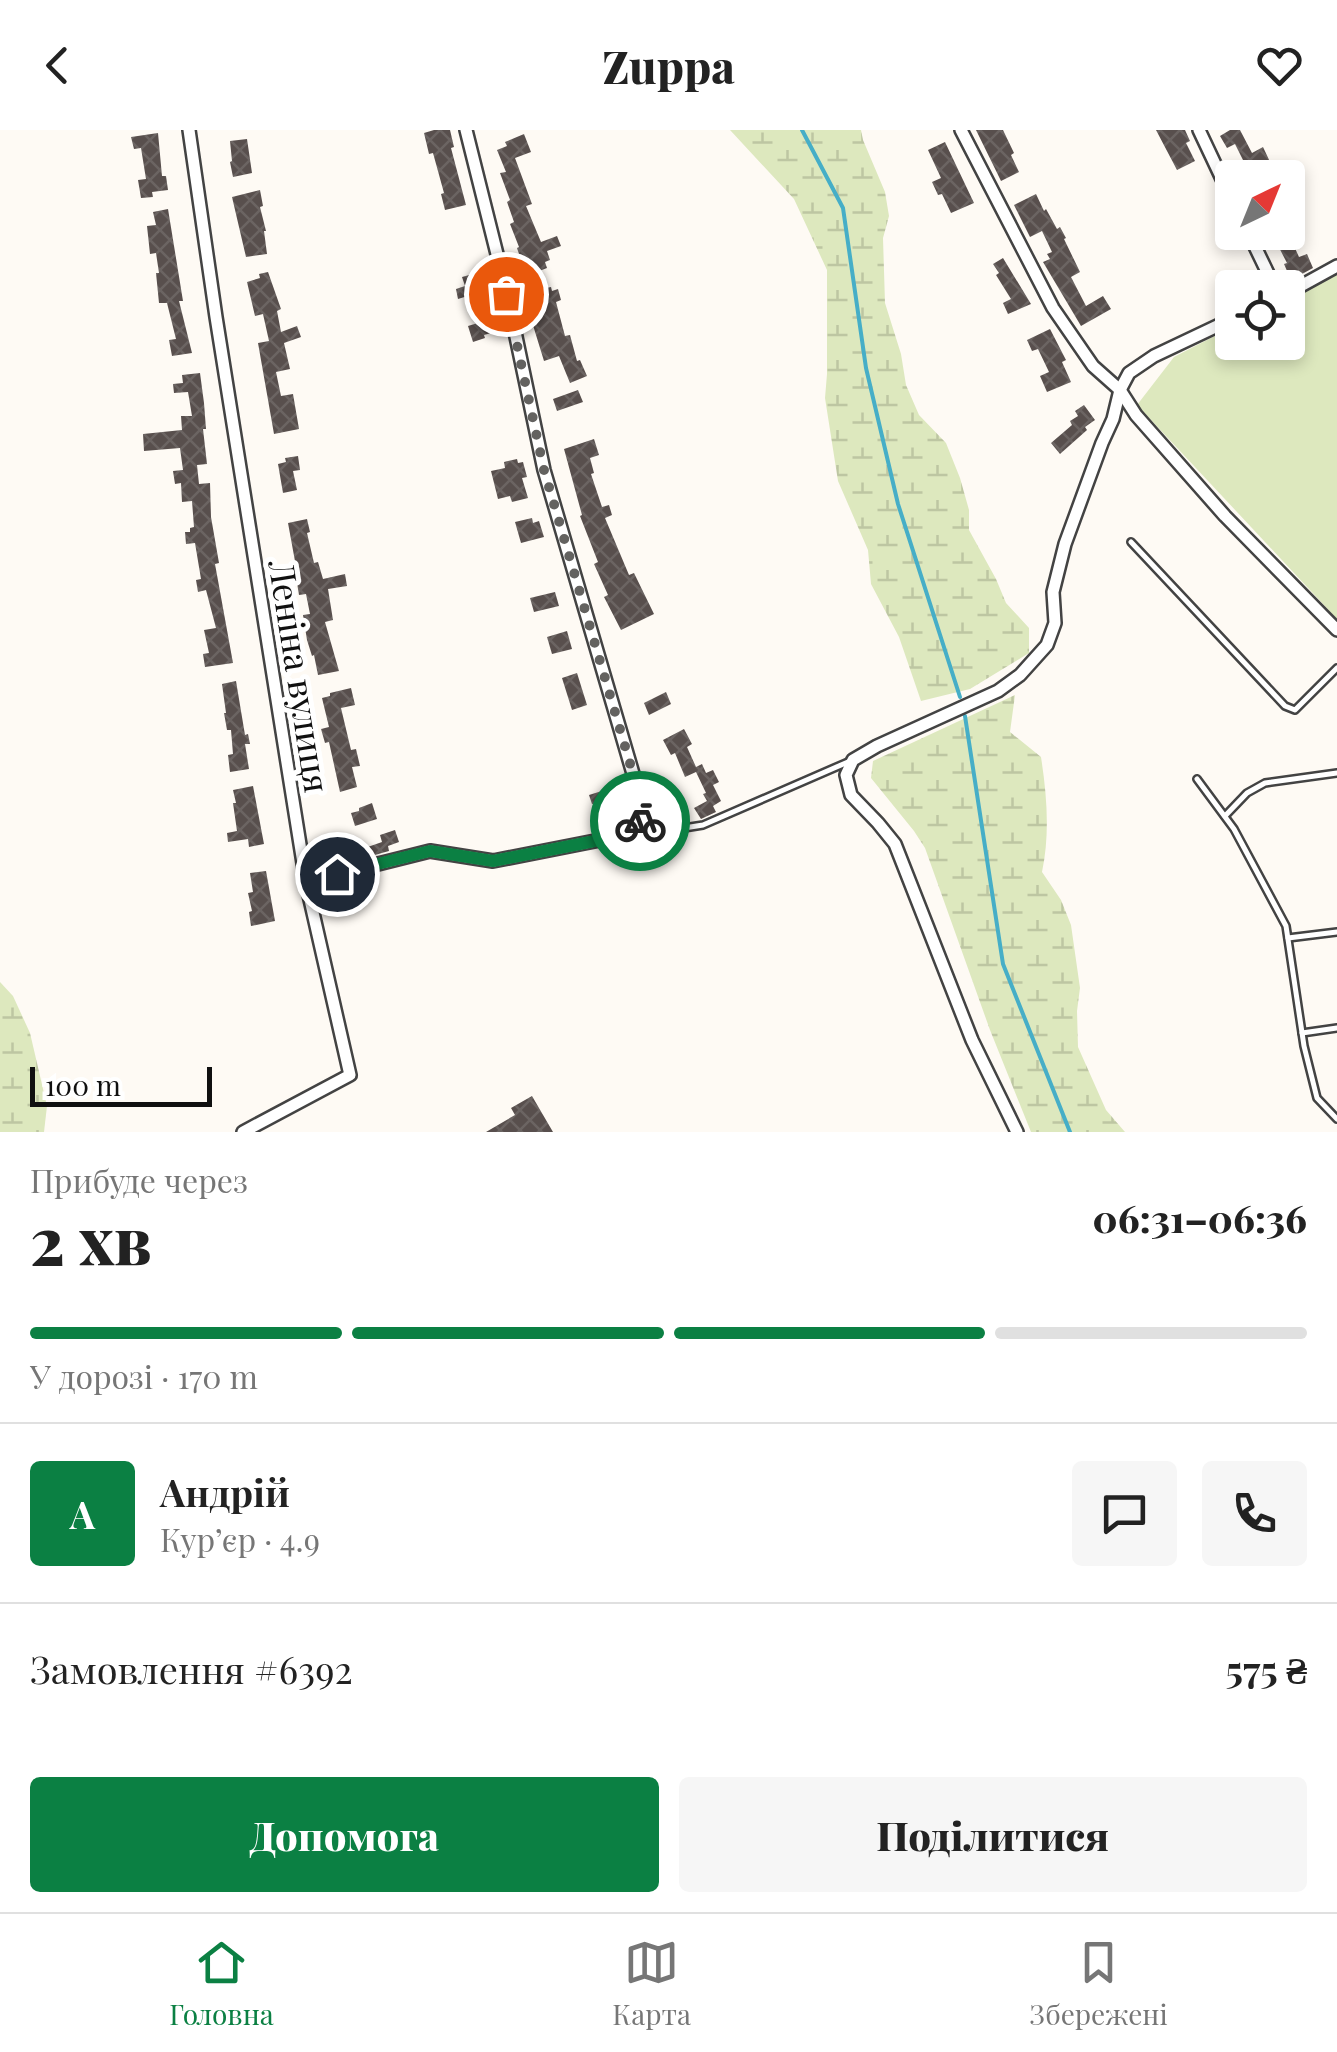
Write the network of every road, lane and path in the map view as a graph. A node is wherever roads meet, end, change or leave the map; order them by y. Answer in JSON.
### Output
{"nodes":[{"id":1,"x":189,"y":130,"type":"edge"},
{"id":2,"x":466,"y":130,"type":"edge"},
{"id":3,"x":961,"y":130,"type":"edge"},
{"id":4,"x":1199,"y":130,"type":"edge"},
{"id":5,"x":1215,"y":164,"type":"edge"},
{"id":6,"x":1337,"y":266,"type":"edge"},
{"id":7,"x":1305,"y":284,"type":"edge"},
{"id":8,"x":1215,"y":327,"type":"edge"},
{"id":9,"x":1120,"y":390,"type":"junction"},
{"id":10,"x":1131,"y":542,"type":"dead end"},
{"id":11,"x":1337,"y":630,"type":"edge"},
{"id":12,"x":1337,"y":668,"type":"edge"},
{"id":13,"x":853,"y":760,"type":"junction"},
{"id":14,"x":1337,"y":773,"type":"edge"},
{"id":15,"x":1197,"y":780,"type":"dead end"},
{"id":16,"x":1224,"y":816,"type":"junction"},
{"id":17,"x":646,"y":818,"type":"junction"},
{"id":18,"x":306,"y":882,"type":"junction"},
{"id":19,"x":1337,"y":932,"type":"edge"},
{"id":20,"x":1288,"y":938,"type":"junction"},
{"id":21,"x":1337,"y":1028,"type":"edge"},
{"id":22,"x":1302,"y":1033,"type":"junction"},
{"id":23,"x":1337,"y":1119,"type":"edge"},
{"id":24,"x":243,"y":1132,"type":"edge"},
{"id":25,"x":1017,"y":1132,"type":"edge"}],
"edges":[{"from":1,"to":18,"type":"street","name":"Леніна вулиця"},
{"from":2,"to":17,"type":"street"},
{"from":3,"to":9,"type":"street"},
{"from":4,"to":5,"type":"street"},
{"from":6,"to":7,"type":"street"},
{"from":8,"to":9,"type":"street"},
{"from":9,"to":11,"type":"street"},
{"from":9,"to":13,"type":"street"},
{"from":10,"to":12,"type":"lane"},
{"from":13,"to":17,"type":"lane"},
{"from":13,"to":25,"type":"street"},
{"from":14,"to":16,"type":"lane"},
{"from":15,"to":16,"type":"lane"},
{"from":16,"to":20,"type":"lane"},
{"from":17,"to":18,"type":"street"},
{"from":18,"to":24,"type":"street","name":"Леніна вулиця"},
{"from":19,"to":20,"type":"lane"},
{"from":20,"to":22,"type":"lane"},
{"from":21,"to":22,"type":"lane"},
{"from":22,"to":23,"type":"lane"}]}
